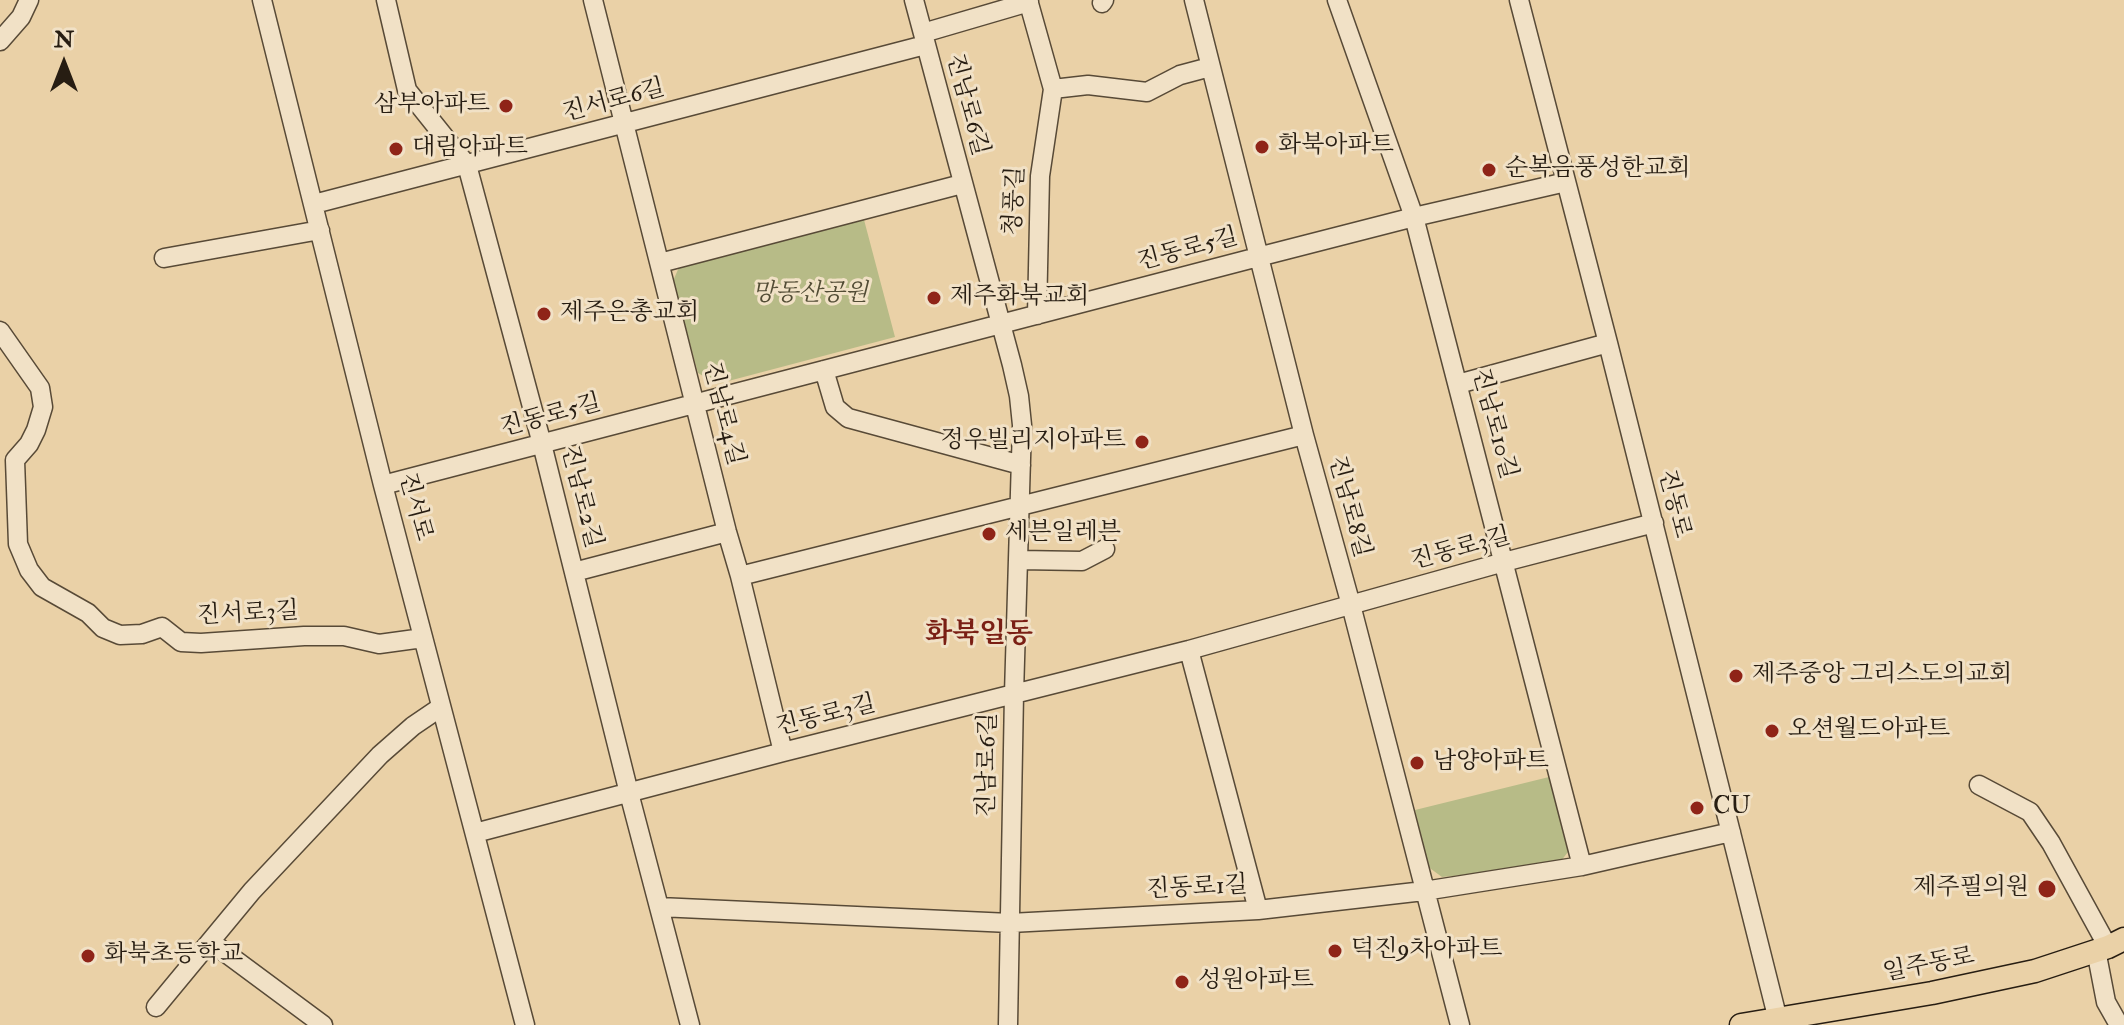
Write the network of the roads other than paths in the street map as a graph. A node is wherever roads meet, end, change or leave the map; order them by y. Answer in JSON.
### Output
{"nodes":[{"id":1,"x":29,"y":0,"type":"edge"},
{"id":2,"x":262,"y":0,"type":"edge"},
{"id":3,"x":386,"y":0,"type":"edge"},
{"id":4,"x":593,"y":0,"type":"edge"},
{"id":5,"x":914,"y":0,"type":"edge"},
{"id":6,"x":1194,"y":0,"type":"edge"},
{"id":7,"x":1337,"y":0,"type":"edge"},
{"id":8,"x":1519,"y":0,"type":"edge"},
{"id":9,"x":1029,"y":1,"type":"edge"},
{"id":10,"x":924,"y":39,"type":"junction"},
{"id":11,"x":0,"y":41,"type":"edge"},
{"id":12,"x":1210,"y":67,"type":"junction"},
{"id":13,"x":1053,"y":89,"type":"junction"},
{"id":14,"x":624,"y":124,"type":"junction"},
{"id":15,"x":467,"y":165,"type":"junction"},
{"id":16,"x":1566,"y":182,"type":"junction"},
{"id":17,"x":962,"y":184,"type":"junction"},
{"id":18,"x":314,"y":204,"type":"junction"},
{"id":19,"x":1414,"y":217,"type":"junction"},
{"id":20,"x":320,"y":230,"type":"junction"},
{"id":21,"x":1258,"y":257,"type":"junction"},
{"id":22,"x":164,"y":258,"type":"dead end"},
{"id":23,"x":660,"y":263,"type":"junction"},
{"id":24,"x":1037,"y":315,"type":"junction"},
{"id":25,"x":1002,"y":325,"type":"junction"},
{"id":26,"x":0,"y":331,"type":"edge"},
{"id":27,"x":1608,"y":343,"type":"junction"},
{"id":28,"x":824,"y":370,"type":"junction"},
{"id":29,"x":1458,"y":384,"type":"junction"},
{"id":30,"x":695,"y":405,"type":"junction"},
{"id":31,"x":1304,"y":435,"type":"junction"},
{"id":32,"x":542,"y":444,"type":"junction"},
{"id":33,"x":1021,"y":465,"type":"junction"},
{"id":34,"x":383,"y":485,"type":"junction"},
{"id":35,"x":1019,"y":505,"type":"junction"},
{"id":36,"x":1654,"y":523,"type":"junction"},
{"id":37,"x":727,"y":532,"type":"junction"},
{"id":38,"x":1105,"y":549,"type":"dead end"},
{"id":39,"x":1019,"y":560,"type":"junction"},
{"id":40,"x":1504,"y":562,"type":"junction"},
{"id":41,"x":574,"y":572,"type":"junction"},
{"id":42,"x":740,"y":576,"type":"junction"},
{"id":43,"x":1351,"y":605,"type":"junction"},
{"id":44,"x":423,"y":638,"type":"junction"},
{"id":45,"x":1189,"y":650,"type":"junction"},
{"id":46,"x":1014,"y":694,"type":"junction"},
{"id":47,"x":441,"y":707,"type":"junction"},
{"id":48,"x":783,"y":752,"type":"junction"},
{"id":49,"x":1979,"y":785,"type":"dead end"},
{"id":50,"x":629,"y":793,"type":"junction"},
{"id":51,"x":1731,"y":832,"type":"junction"},
{"id":52,"x":475,"y":833,"type":"junction"},
{"id":53,"x":1582,"y":866,"type":"junction"},
{"id":54,"x":1424,"y":891,"type":"junction"},
{"id":55,"x":659,"y":907,"type":"junction"},
{"id":56,"x":1258,"y":910,"type":"junction"},
{"id":57,"x":1010,"y":923,"type":"junction"},
{"id":58,"x":211,"y":942,"type":"junction"},
{"id":59,"x":2109,"y":946,"type":"edge"},
{"id":60,"x":156,"y":1007,"type":"dead end"},
{"id":61,"x":1778,"y":1020,"type":"junction"},
{"id":62,"x":323,"y":1025,"type":"edge"},
{"id":63,"x":525,"y":1025,"type":"edge"},
{"id":64,"x":690,"y":1025,"type":"edge"},
{"id":65,"x":1008,"y":1025,"type":"edge"},
{"id":66,"x":1460,"y":1025,"type":"edge"},
{"id":67,"x":1741,"y":1025,"type":"edge"},
{"id":68,"x":2119,"y":1025,"type":"edge"}],
"edges":[{"from":1,"to":11,"type":"street"},
{"from":2,"to":18,"type":"street","name":"진서로"},
{"from":3,"to":15,"type":"street","name":"진남로2길"},
{"from":4,"to":14,"type":"street","name":"진남로4길"},
{"from":5,"to":10,"type":"street","name":"진남로6길"},
{"from":6,"to":12,"type":"street","name":"진남로8길"},
{"from":7,"to":19,"type":"street","name":"진남로10길"},
{"from":8,"to":16,"type":"street","name":"진동로"},
{"from":9,"to":10,"type":"street","name":"진서로6길"},
{"from":9,"to":13,"type":"street","name":"청풍길"},
{"from":10,"to":14,"type":"street","name":"진서로6길"},
{"from":10,"to":17,"type":"street","name":"진남로6길"},
{"from":12,"to":13,"type":"street"},
{"from":12,"to":21,"type":"street","name":"진남로8길"},
{"from":13,"to":24,"type":"street","name":"청풍길"},
{"from":14,"to":15,"type":"street","name":"진서로6길"},
{"from":14,"to":23,"type":"street","name":"진남로4길"},
{"from":15,"to":18,"type":"street","name":"진서로6길"},
{"from":15,"to":32,"type":"street","name":"진남로2길"},
{"from":16,"to":19,"type":"street","name":"진동로5길"},
{"from":16,"to":27,"type":"street","name":"진동로"},
{"from":17,"to":23,"type":"street"},
{"from":17,"to":25,"type":"street","name":"진남로6길"},
{"from":18,"to":20,"type":"street","name":"진서로"},
{"from":19,"to":21,"type":"street","name":"진동로5길"},
{"from":19,"to":29,"type":"street","name":"진남로10길"},
{"from":20,"to":22,"type":"street"},
{"from":20,"to":34,"type":"street","name":"진서로"},
{"from":21,"to":24,"type":"street","name":"진동로5길"},
{"from":21,"to":31,"type":"street","name":"진남로8길"},
{"from":23,"to":30,"type":"street","name":"진남로4길"},
{"from":24,"to":25,"type":"street","name":"진동로5길"},
{"from":25,"to":28,"type":"street","name":"진동로5길"},
{"from":25,"to":33,"type":"street","name":"진남로6길"},
{"from":26,"to":44,"type":"street","name":"진서로3길"},
{"from":27,"to":29,"type":"street"},
{"from":27,"to":36,"type":"street","name":"진동로"},
{"from":28,"to":30,"type":"street","name":"진동로5길"},
{"from":28,"to":33,"type":"street"},
{"from":29,"to":40,"type":"street","name":"진남로10길"},
{"from":30,"to":32,"type":"street","name":"진동로5길"},
{"from":30,"to":37,"type":"street","name":"진남로4길"},
{"from":31,"to":35,"type":"street"},
{"from":31,"to":43,"type":"street","name":"진남로8길"},
{"from":32,"to":34,"type":"street","name":"진동로5길"},
{"from":32,"to":41,"type":"street","name":"진남로2길"},
{"from":33,"to":35,"type":"street","name":"진남로6길"},
{"from":34,"to":44,"type":"street","name":"진서로"},
{"from":35,"to":39,"type":"street","name":"진남로6길"},
{"from":35,"to":42,"type":"street"},
{"from":36,"to":40,"type":"street","name":"진동로3길"},
{"from":36,"to":51,"type":"street","name":"진동로"},
{"from":37,"to":41,"type":"street"},
{"from":37,"to":42,"type":"street","name":"진남로4길"},
{"from":38,"to":39,"type":"street"},
{"from":39,"to":46,"type":"street","name":"진남로6길"},
{"from":40,"to":43,"type":"street","name":"진동로3길"},
{"from":40,"to":53,"type":"street","name":"진남로10길"},
{"from":41,"to":50,"type":"street","name":"진남로2길"},
{"from":42,"to":48,"type":"street","name":"진남로4길"},
{"from":43,"to":45,"type":"street","name":"진동로3길"},
{"from":43,"to":54,"type":"street","name":"진남로8길"},
{"from":44,"to":47,"type":"street","name":"진서로"},
{"from":45,"to":46,"type":"street","name":"진동로3길"},
{"from":45,"to":56,"type":"street"},
{"from":46,"to":48,"type":"street","name":"진동로3길"},
{"from":46,"to":57,"type":"street","name":"진남로6길"},
{"from":47,"to":52,"type":"street","name":"진서로"},
{"from":47,"to":58,"type":"street"},
{"from":48,"to":50,"type":"street","name":"진동로3길"},
{"from":49,"to":59,"type":"street"},
{"from":50,"to":52,"type":"street","name":"진동로3길"},
{"from":50,"to":55,"type":"street","name":"진남로2길"},
{"from":51,"to":53,"type":"street","name":"진동로1길"},
{"from":51,"to":61,"type":"street","name":"진동로"},
{"from":52,"to":63,"type":"street","name":"진서로"},
{"from":53,"to":54,"type":"street","name":"진동로1길"},
{"from":54,"to":56,"type":"street","name":"진동로1길"},
{"from":54,"to":66,"type":"street","name":"진남로8길"},
{"from":55,"to":57,"type":"street","name":"진동로1길"},
{"from":55,"to":64,"type":"street","name":"진남로2길"},
{"from":56,"to":57,"type":"street","name":"진동로1길"},
{"from":57,"to":65,"type":"street","name":"진남로6길"},
{"from":58,"to":60,"type":"street"},
{"from":58,"to":62,"type":"street"},
{"from":59,"to":61,"type":"main road","name":"일주동로"},
{"from":59,"to":68,"type":"street"},
{"from":61,"to":67,"type":"main road","name":"일주동로"}]}
